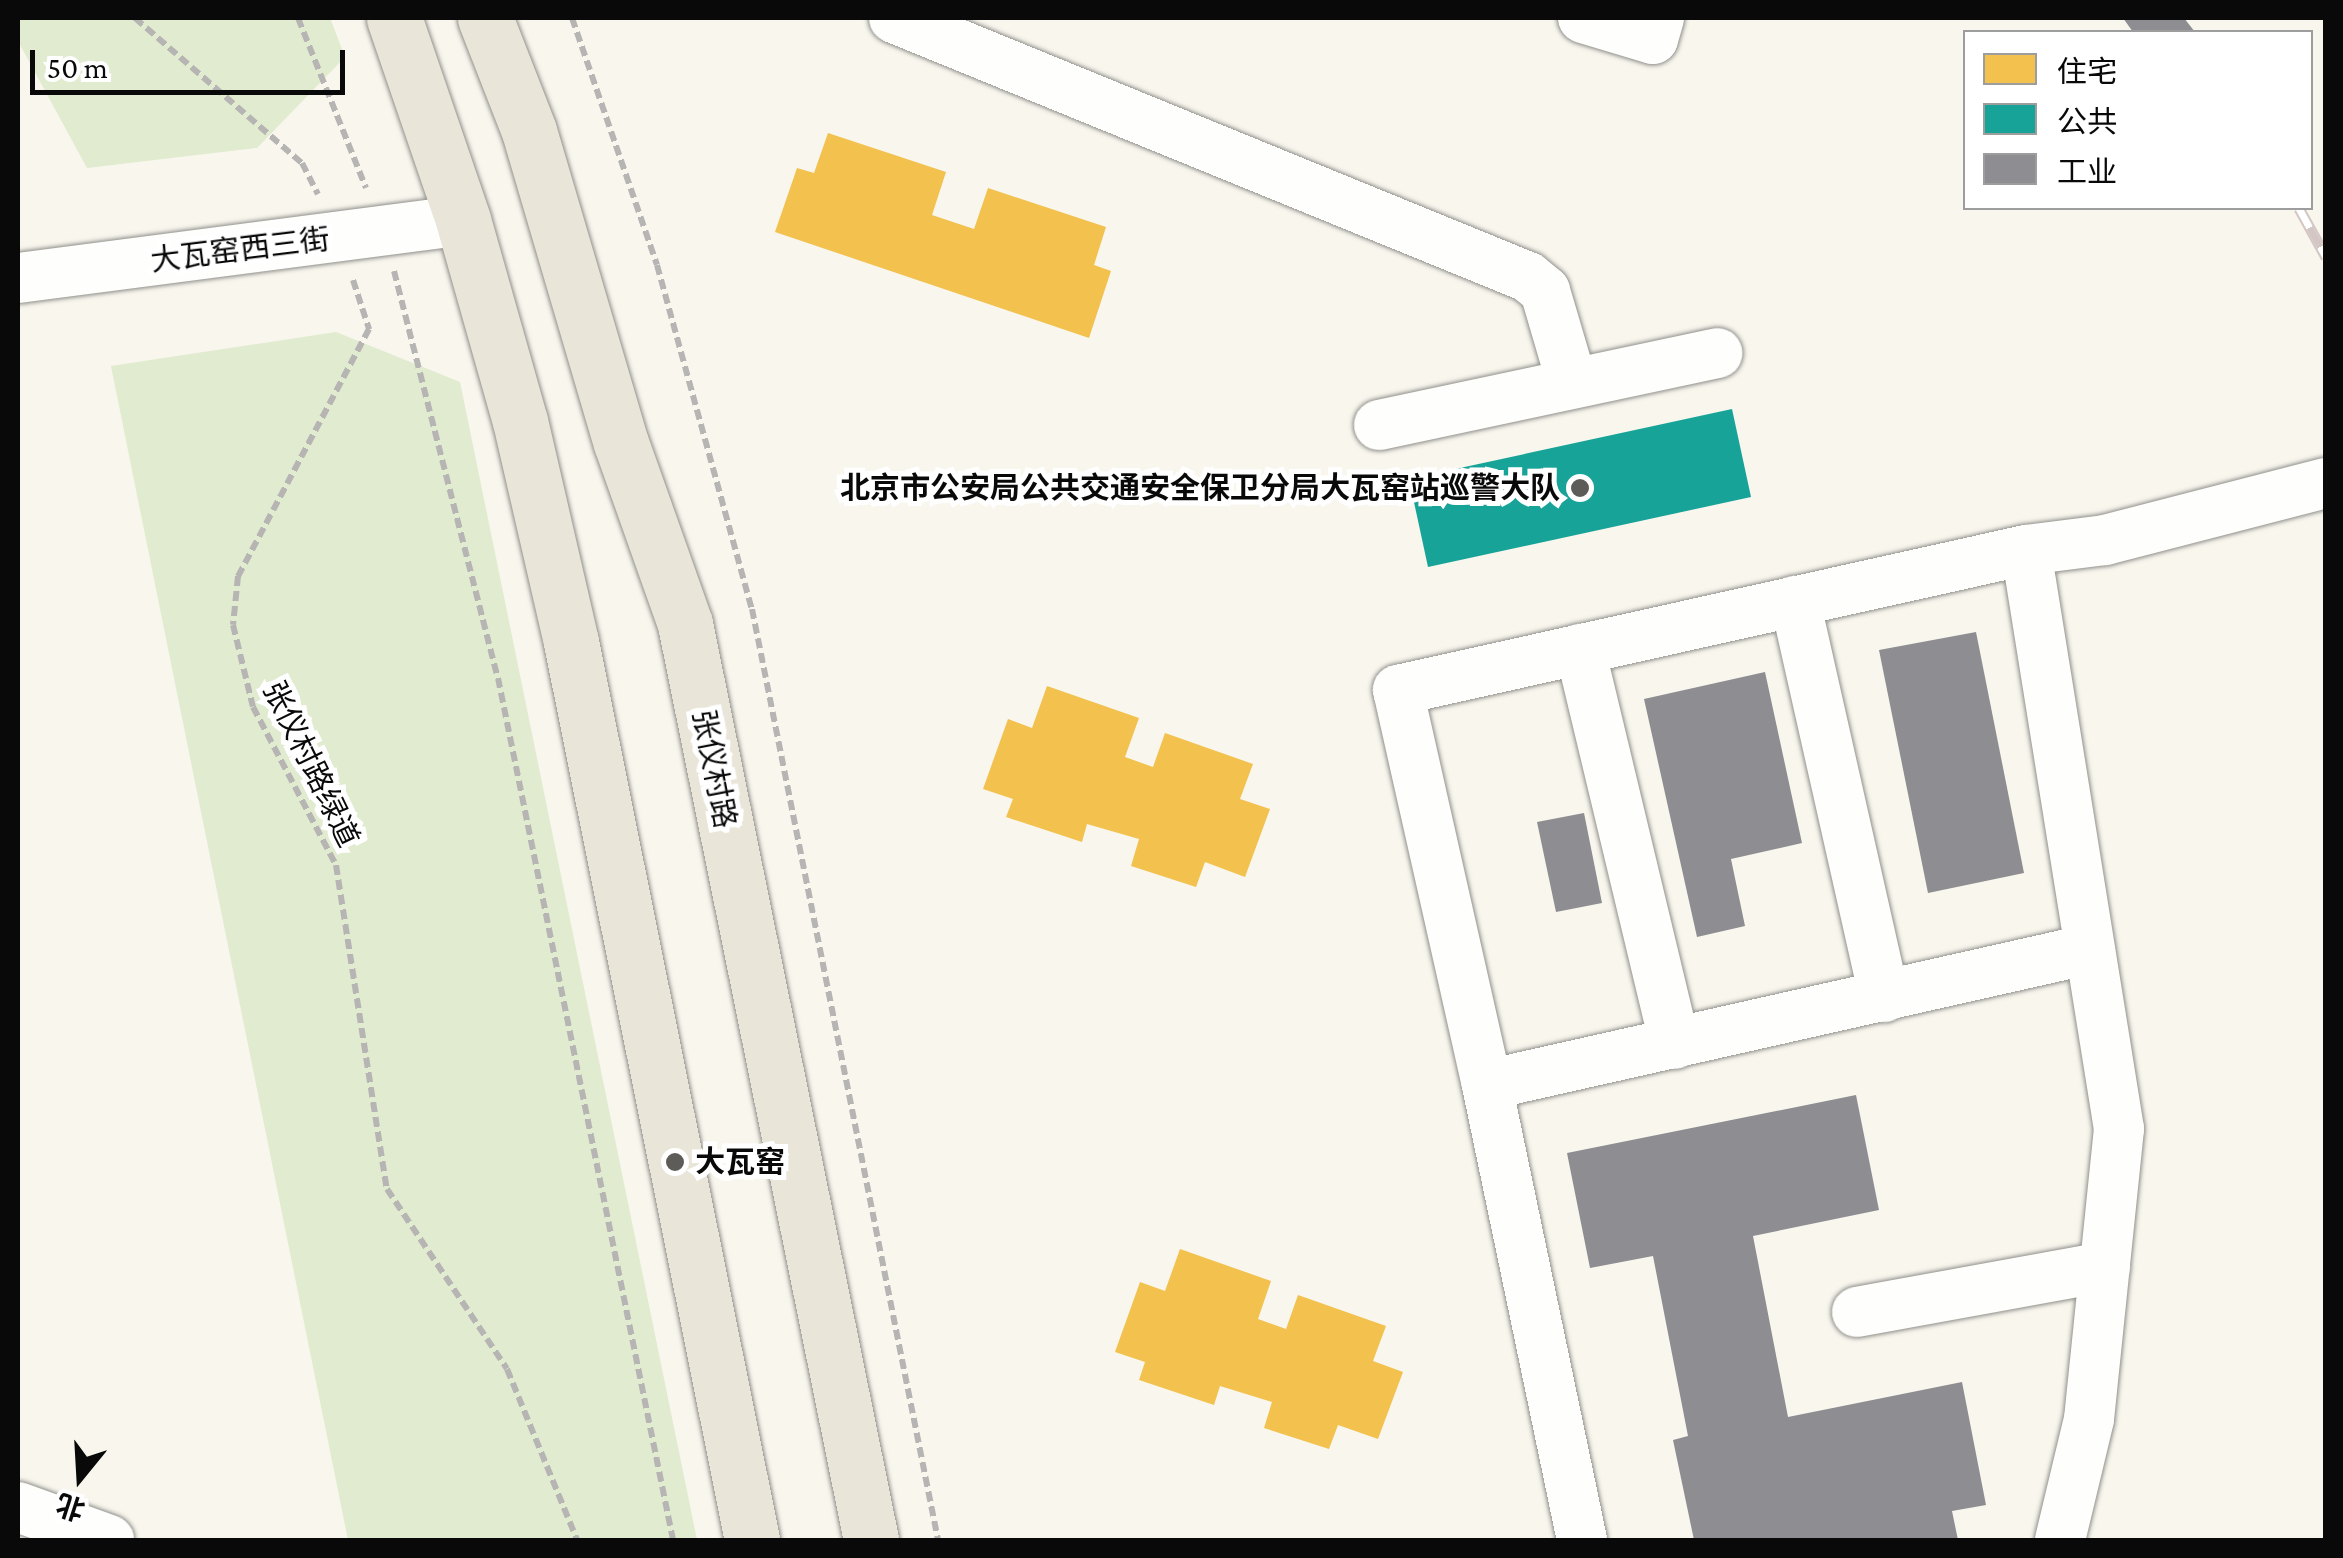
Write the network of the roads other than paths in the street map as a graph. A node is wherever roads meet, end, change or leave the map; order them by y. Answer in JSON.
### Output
{"nodes":[{"id":1,"x":394,"y":18,"type":"edge"},
{"id":2,"x":485,"y":18,"type":"edge"},
{"id":3,"x":894,"y":18,"type":"edge"},
{"id":4,"x":1583,"y":18,"type":"edge"},
{"id":5,"x":1659,"y":18,"type":"edge"},
{"id":6,"x":462,"y":220,"type":"junction"},
{"id":7,"x":18,"y":278,"type":"edge"},
{"id":8,"x":1717,"y":353,"type":"dead end"},
{"id":9,"x":1572,"y":383,"type":"junction"},
{"id":10,"x":1379,"y":425,"type":"dead end"},
{"id":11,"x":2326,"y":483,"type":"edge"},
{"id":12,"x":2026,"y":550,"type":"junction"},
{"id":13,"x":1796,"y":602,"type":"junction"},
{"id":14,"x":1580,"y":650,"type":"junction"},
{"id":15,"x":2090,"y":949,"type":"junction"},
{"id":16,"x":1884,"y":997,"type":"junction"},
{"id":17,"x":1675,"y":1044,"type":"junction"},
{"id":18,"x":1486,"y":1086,"type":"junction"},
{"id":19,"x":2105,"y":1266,"type":"junction"},
{"id":20,"x":1858,"y":1312,"type":"dead end"},
{"id":21,"x":18,"y":1507,"type":"edge"},
{"id":22,"x":109,"y":1540,"type":"edge"},
{"id":23,"x":752,"y":1540,"type":"edge"},
{"id":24,"x":872,"y":1540,"type":"edge"},
{"id":25,"x":1582,"y":1540,"type":"edge"},
{"id":26,"x":2060,"y":1540,"type":"edge"}],
"edges":[{"from":1,"to":6,"type":"main road"},
{"from":2,"to":24,"type":"main road","name":"张仪村路"},
{"from":3,"to":9,"type":"street"},
{"from":4,"to":5,"type":"street"},
{"from":6,"to":7,"type":"street","name":"大瓦窑西三街"},
{"from":6,"to":23,"type":"main road"},
{"from":8,"to":9,"type":"street"},
{"from":9,"to":10,"type":"street"},
{"from":11,"to":12,"type":"street"},
{"from":12,"to":13,"type":"street"},
{"from":12,"to":15,"type":"street"},
{"from":13,"to":14,"type":"street"},
{"from":13,"to":16,"type":"street"},
{"from":14,"to":17,"type":"street"},
{"from":14,"to":18,"type":"street"},
{"from":15,"to":16,"type":"street"},
{"from":15,"to":19,"type":"street"},
{"from":16,"to":17,"type":"street"},
{"from":17,"to":18,"type":"street"},
{"from":18,"to":25,"type":"street"},
{"from":19,"to":20,"type":"street"},
{"from":19,"to":26,"type":"street"},
{"from":21,"to":22,"type":"street"}]}
